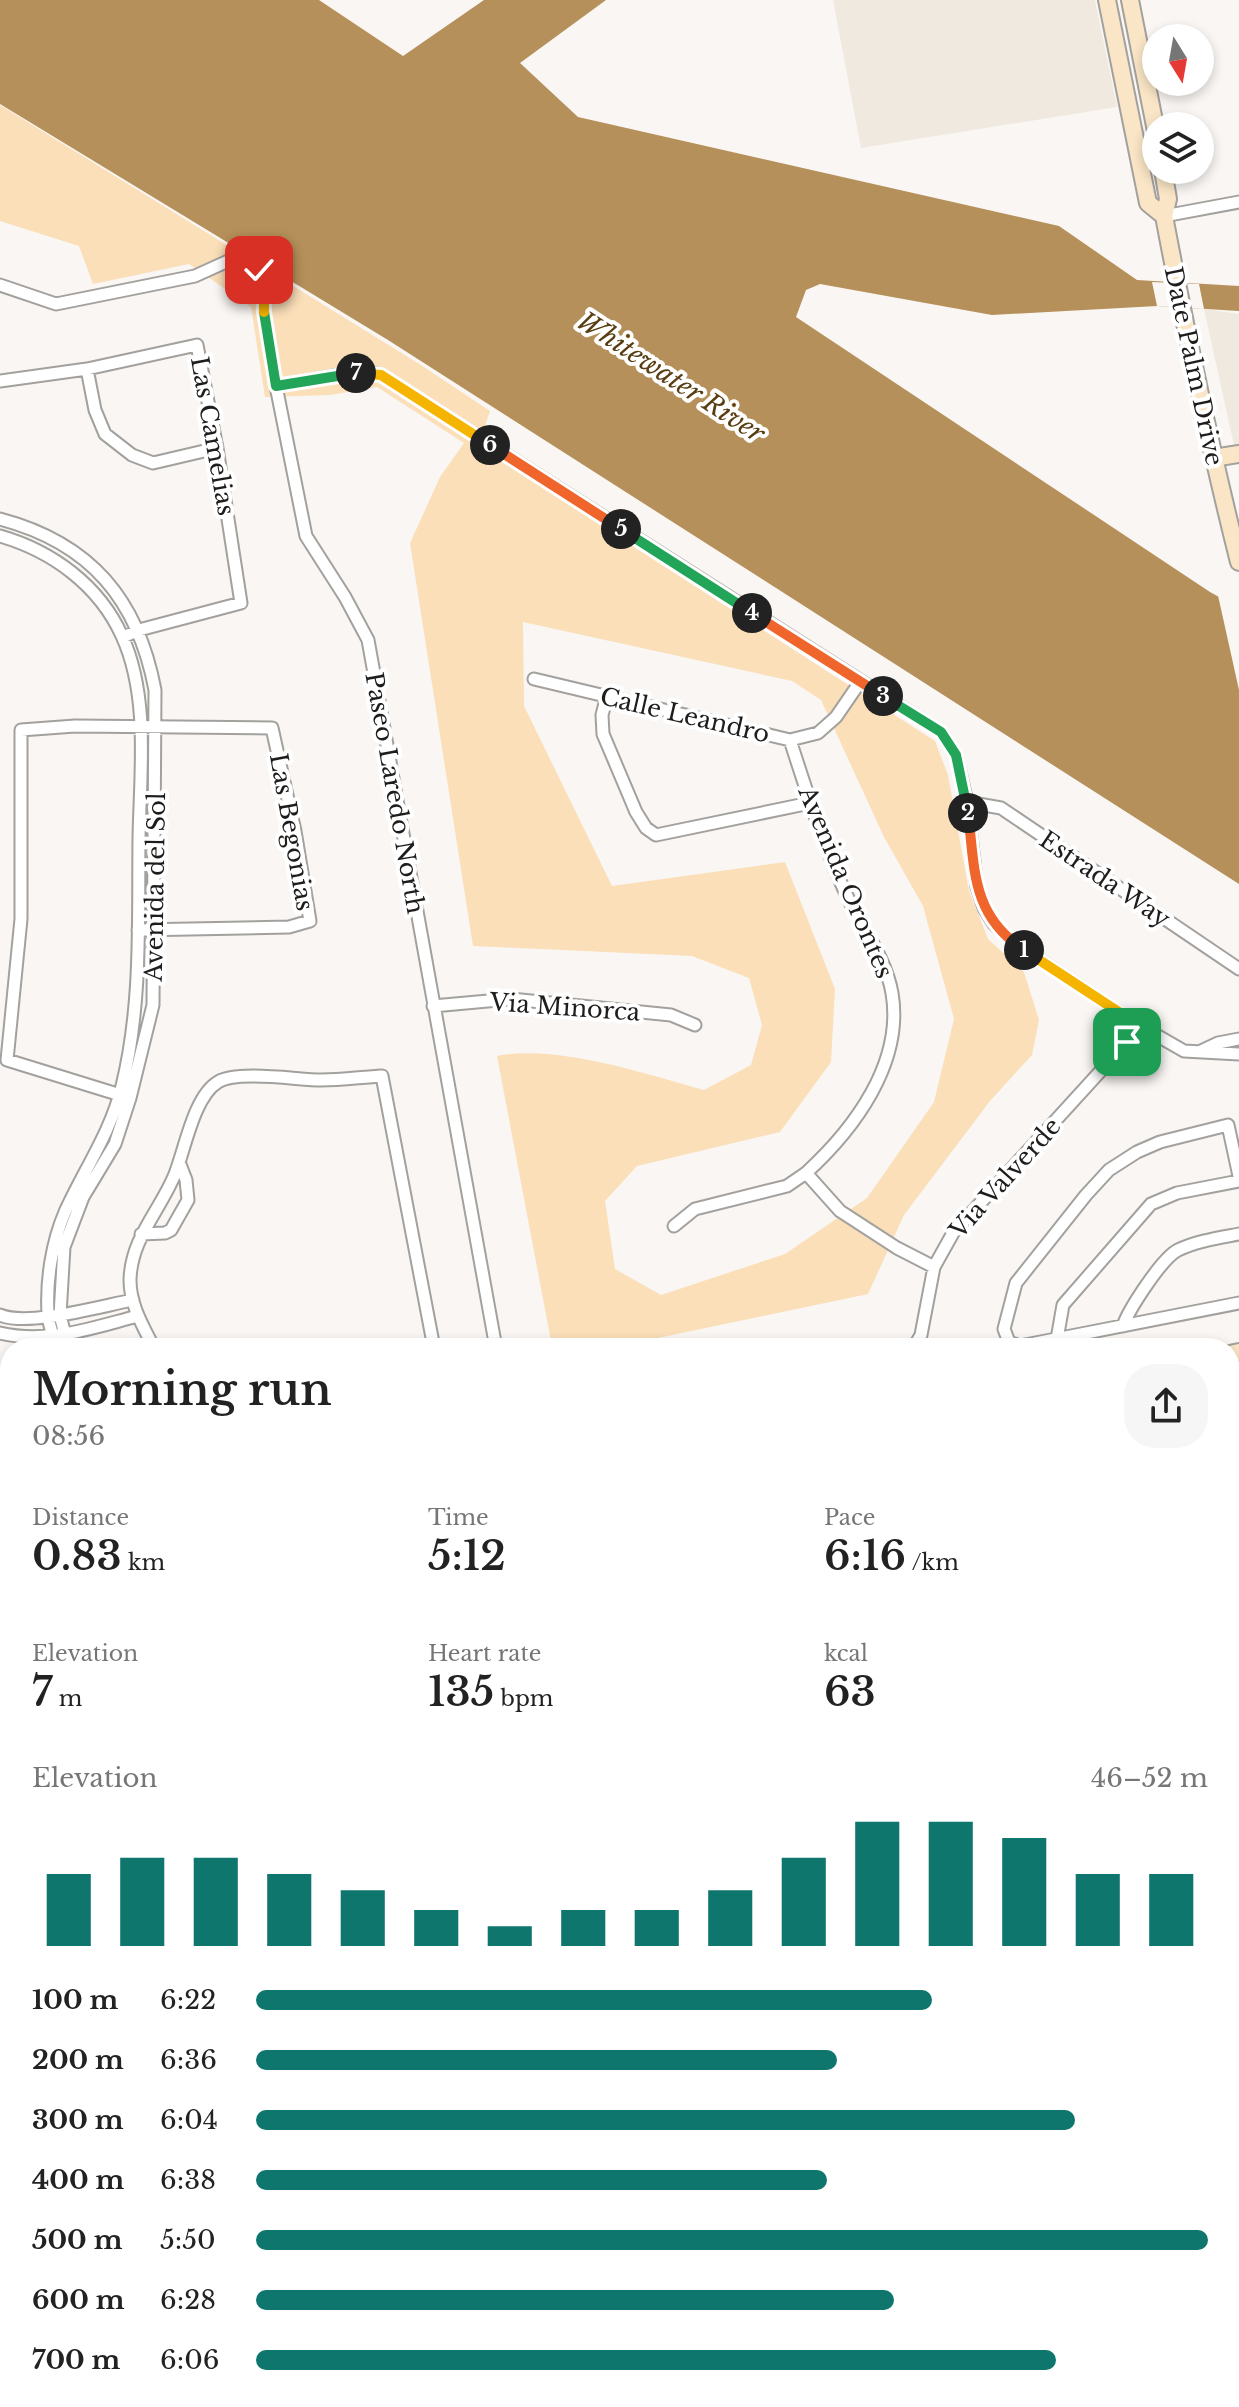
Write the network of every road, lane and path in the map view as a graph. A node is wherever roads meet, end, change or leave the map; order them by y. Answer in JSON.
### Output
{"nodes":[{"id":1,"x":1107,"y":0,"type":"edge"},
{"id":2,"x":1130,"y":0,"type":"edge"},
{"id":3,"x":1152,"y":112,"type":"edge"},
{"id":4,"x":1165,"y":184,"type":"edge"},
{"id":5,"x":1239,"y":202,"type":"edge"},
{"id":6,"x":1164,"y":216,"type":"junction"},
{"id":7,"x":0,"y":285,"type":"edge"},
{"id":8,"x":87,"y":369,"type":"junction"},
{"id":9,"x":0,"y":381,"type":"edge"},
{"id":10,"x":276,"y":386,"type":"junction"},
{"id":11,"x":217,"y":448,"type":"junction"},
{"id":12,"x":1239,"y":454,"type":"edge"},
{"id":13,"x":1213,"y":458,"type":"junction"},
{"id":14,"x":0,"y":519,"type":"edge"},
{"id":15,"x":0,"y":536,"type":"edge"},
{"id":16,"x":1239,"y":562,"type":"edge"},
{"id":17,"x":139,"y":630,"type":"junction"},
{"id":18,"x":123,"y":637,"type":"junction"},
{"id":19,"x":534,"y":679,"type":"dead end"},
{"id":20,"x":860,"y":682,"type":"junction"},
{"id":21,"x":607,"y":696,"type":"junction"},
{"id":22,"x":140,"y":728,"type":"junction"},
{"id":23,"x":156,"y":728,"type":"junction"},
{"id":24,"x":790,"y":740,"type":"junction"},
{"id":25,"x":967,"y":802,"type":"junction"},
{"id":26,"x":810,"y":803,"type":"junction"},
{"id":27,"x":154,"y":929,"type":"junction"},
{"id":28,"x":138,"y":930,"type":"junction"},
{"id":29,"x":1239,"y":969,"type":"edge"},
{"id":30,"x":433,"y":1006,"type":"junction"},
{"id":31,"x":1137,"y":1024,"type":"junction"},
{"id":32,"x":695,"y":1025,"type":"dead end"},
{"id":33,"x":1239,"y":1039,"type":"edge"},
{"id":34,"x":1200,"y":1052,"type":"junction"},
{"id":35,"x":1239,"y":1054,"type":"edge"},
{"id":36,"x":125,"y":1096,"type":"junction"},
{"id":37,"x":179,"y":1162,"type":"junction"},
{"id":38,"x":806,"y":1173,"type":"junction"},
{"id":39,"x":1239,"y":1178,"type":"edge"},
{"id":40,"x":674,"y":1226,"type":"dead end"},
{"id":41,"x":141,"y":1234,"type":"junction"},
{"id":42,"x":1239,"y":1234,"type":"edge"},
{"id":43,"x":934,"y":1267,"type":"junction"},
{"id":44,"x":133,"y":1300,"type":"junction"},
{"id":45,"x":1239,"y":1303,"type":"edge"},
{"id":46,"x":0,"y":1315,"type":"edge"},
{"id":47,"x":54,"y":1315,"type":"junction"},
{"id":48,"x":138,"y":1316,"type":"junction"},
{"id":49,"x":1123,"y":1326,"type":"junction"},
{"id":50,"x":0,"y":1333,"type":"edge"},
{"id":51,"x":22,"y":1338,"type":"edge"},
{"id":52,"x":59,"y":1338,"type":"edge"},
{"id":53,"x":66,"y":1338,"type":"edge"},
{"id":54,"x":149,"y":1338,"type":"edge"},
{"id":55,"x":432,"y":1338,"type":"edge"},
{"id":56,"x":494,"y":1338,"type":"edge"},
{"id":57,"x":919,"y":1338,"type":"edge"},
{"id":58,"x":1007,"y":1338,"type":"edge"},
{"id":59,"x":1057,"y":1338,"type":"edge"},
{"id":60,"x":1062,"y":1338,"type":"edge"}],
"edges":[{"from":1,"to":6,"type":"main road","name":"Date Palm Drive"},
{"from":2,"to":3,"type":"main road"},
{"from":4,"to":6,"type":"main road","name":"Date Palm Drive"},
{"from":5,"to":6,"type":"street"},
{"from":6,"to":13,"type":"main road","name":"Date Palm Drive"},
{"from":7,"to":10,"type":"street","name":"Paseo Laredo North"},
{"from":8,"to":9,"type":"street","name":"Las Camelias"},
{"from":8,"to":11,"type":"street"},
{"from":8,"to":11,"type":"street","name":"Las Camelias"},
{"from":10,"to":20,"type":"street"},
{"from":10,"to":30,"type":"street","name":"Paseo Laredo North"},
{"from":11,"to":17,"type":"street","name":"Las Camelias"},
{"from":12,"to":13,"type":"main road"},
{"from":13,"to":16,"type":"main road","name":"Date Palm Drive"},
{"from":14,"to":17,"type":"street","name":"Avenida del Sol"},
{"from":15,"to":18,"type":"street","name":"Avenida del Sol"},
{"from":17,"to":18,"type":"street","name":"Las Camelias"},
{"from":17,"to":23,"type":"street","name":"Avenida del Sol"},
{"from":18,"to":22,"type":"street","name":"Avenida del Sol"},
{"from":19,"to":21,"type":"street","name":"Calle Leandro"},
{"from":20,"to":24,"type":"street","name":"Calle Leandro"},
{"from":20,"to":25,"type":"street"},
{"from":21,"to":24,"type":"street","name":"Calle Leandro"},
{"from":21,"to":26,"type":"street"},
{"from":22,"to":23,"type":"street","name":"Las Begonias"},
{"from":22,"to":28,"type":"street","name":"Avenida del Sol"},
{"from":22,"to":36,"type":"street","name":"Las Begonias"},
{"from":23,"to":27,"type":"street","name":"Avenida del Sol"},
{"from":23,"to":27,"type":"street","name":"Las Begonias"},
{"from":24,"to":26,"type":"street","name":"Avenida Orontes"},
{"from":25,"to":29,"type":"street","name":"Estrada Way"},
{"from":25,"to":31,"type":"street"},
{"from":26,"to":38,"type":"street","name":"Avenida Orontes"},
{"from":27,"to":28,"type":"street","name":"Las Begonias"},
{"from":27,"to":36,"type":"street","name":"Avenida del Sol"},
{"from":28,"to":36,"type":"street","name":"Avenida del Sol"},
{"from":30,"to":32,"type":"street","name":"Via Minorca"},
{"from":30,"to":56,"type":"street","name":"Paseo Laredo North"},
{"from":31,"to":34,"type":"street"},
{"from":31,"to":43,"type":"street","name":"Via Valverde"},
{"from":33,"to":34,"type":"street"},
{"from":34,"to":35,"type":"street"},
{"from":36,"to":47,"type":"street","name":"Avenida del Sol"},
{"from":37,"to":41,"type":"street"},
{"from":37,"to":41,"type":"street"},
{"from":37,"to":55,"type":"street"},
{"from":38,"to":40,"type":"street","name":"Avenida Orontes"},
{"from":38,"to":43,"type":"street"},
{"from":39,"to":58,"type":"street"},
{"from":39,"to":59,"type":"street"},
{"from":41,"to":44,"type":"street"},
{"from":42,"to":49,"type":"street"},
{"from":43,"to":57,"type":"street","name":"Via Valverde"},
{"from":44,"to":47,"type":"street"},
{"from":44,"to":48,"type":"street"},
{"from":45,"to":49,"type":"street"},
{"from":46,"to":47,"type":"street"},
{"from":47,"to":52,"type":"street","name":"Avenida del Sol"},
{"from":48,"to":53,"type":"street"},
{"from":48,"to":54,"type":"street"},
{"from":49,"to":60,"type":"street"},
{"from":50,"to":51,"type":"street"}]}
